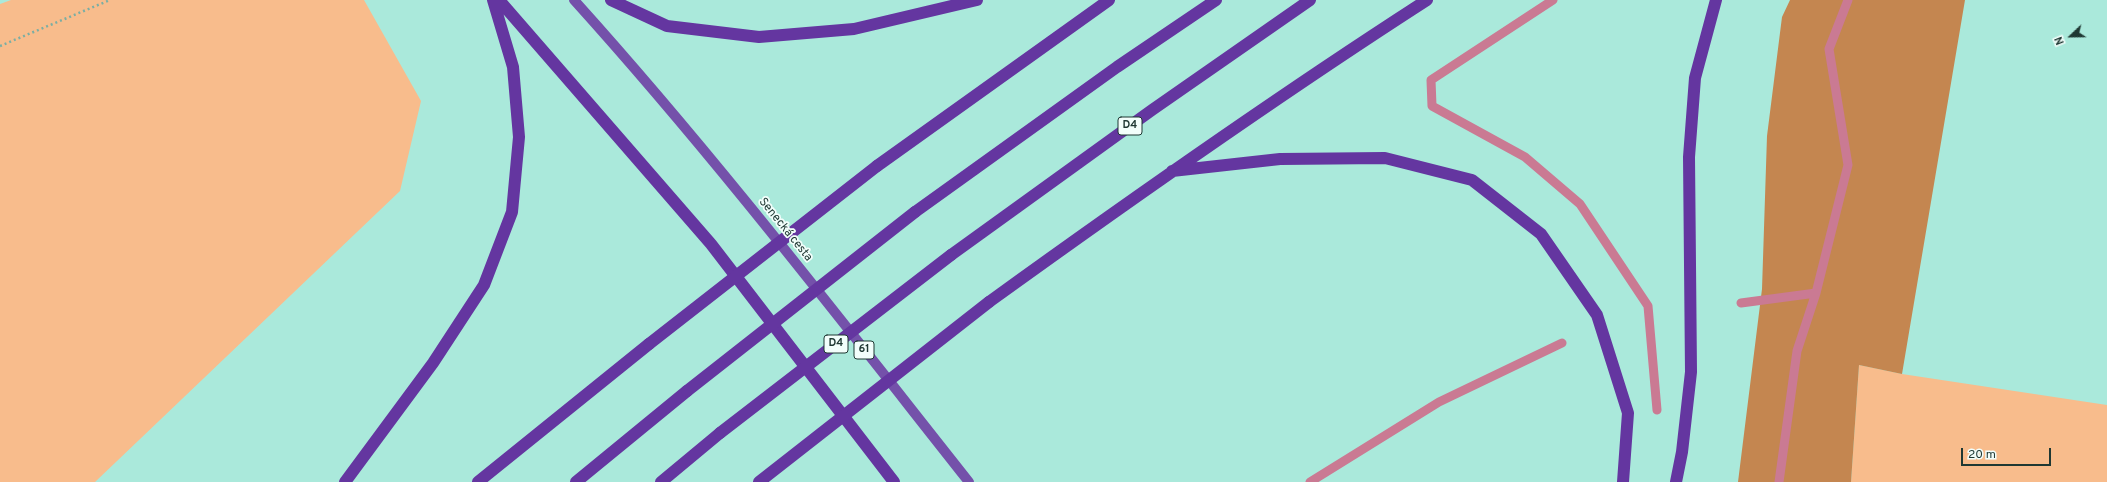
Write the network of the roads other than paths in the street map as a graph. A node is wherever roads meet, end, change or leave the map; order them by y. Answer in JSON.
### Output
{"nodes":[{"id":1,"x":493,"y":0,"type":"edge"},
{"id":2,"x":499,"y":0,"type":"edge"},
{"id":3,"x":574,"y":0,"type":"edge"},
{"id":4,"x":611,"y":0,"type":"edge"},
{"id":5,"x":977,"y":0,"type":"edge"},
{"id":6,"x":1109,"y":0,"type":"edge"},
{"id":7,"x":1216,"y":0,"type":"edge"},
{"id":8,"x":1310,"y":0,"type":"edge"},
{"id":9,"x":1427,"y":0,"type":"edge"},
{"id":10,"x":1716,"y":0,"type":"edge"},
{"id":11,"x":1172,"y":170,"type":"junction"},
{"id":12,"x":345,"y":482,"type":"edge"},
{"id":13,"x":478,"y":482,"type":"edge"},
{"id":14,"x":576,"y":482,"type":"edge"},
{"id":15,"x":661,"y":482,"type":"edge"},
{"id":16,"x":759,"y":482,"type":"edge"},
{"id":17,"x":894,"y":482,"type":"edge"},
{"id":18,"x":969,"y":482,"type":"edge"},
{"id":19,"x":1623,"y":482,"type":"edge"},
{"id":20,"x":1676,"y":482,"type":"edge"}],
"edges":[{"from":1,"to":12,"type":"highway"},
{"from":2,"to":17,"type":"highway"},
{"from":3,"to":18,"type":"main road","name":"Senecká cesta","number":"61"},
{"from":4,"to":5,"type":"highway"},
{"from":6,"to":13,"type":"highway","bridge":true},
{"from":7,"to":14,"type":"highway","bridge":true},
{"from":8,"to":15,"type":"highway","number":"D4","bridge":true},
{"from":9,"to":11,"type":"highway"},
{"from":10,"to":20,"type":"highway"},
{"from":11,"to":16,"type":"highway","bridge":true},
{"from":11,"to":19,"type":"highway"}]}
